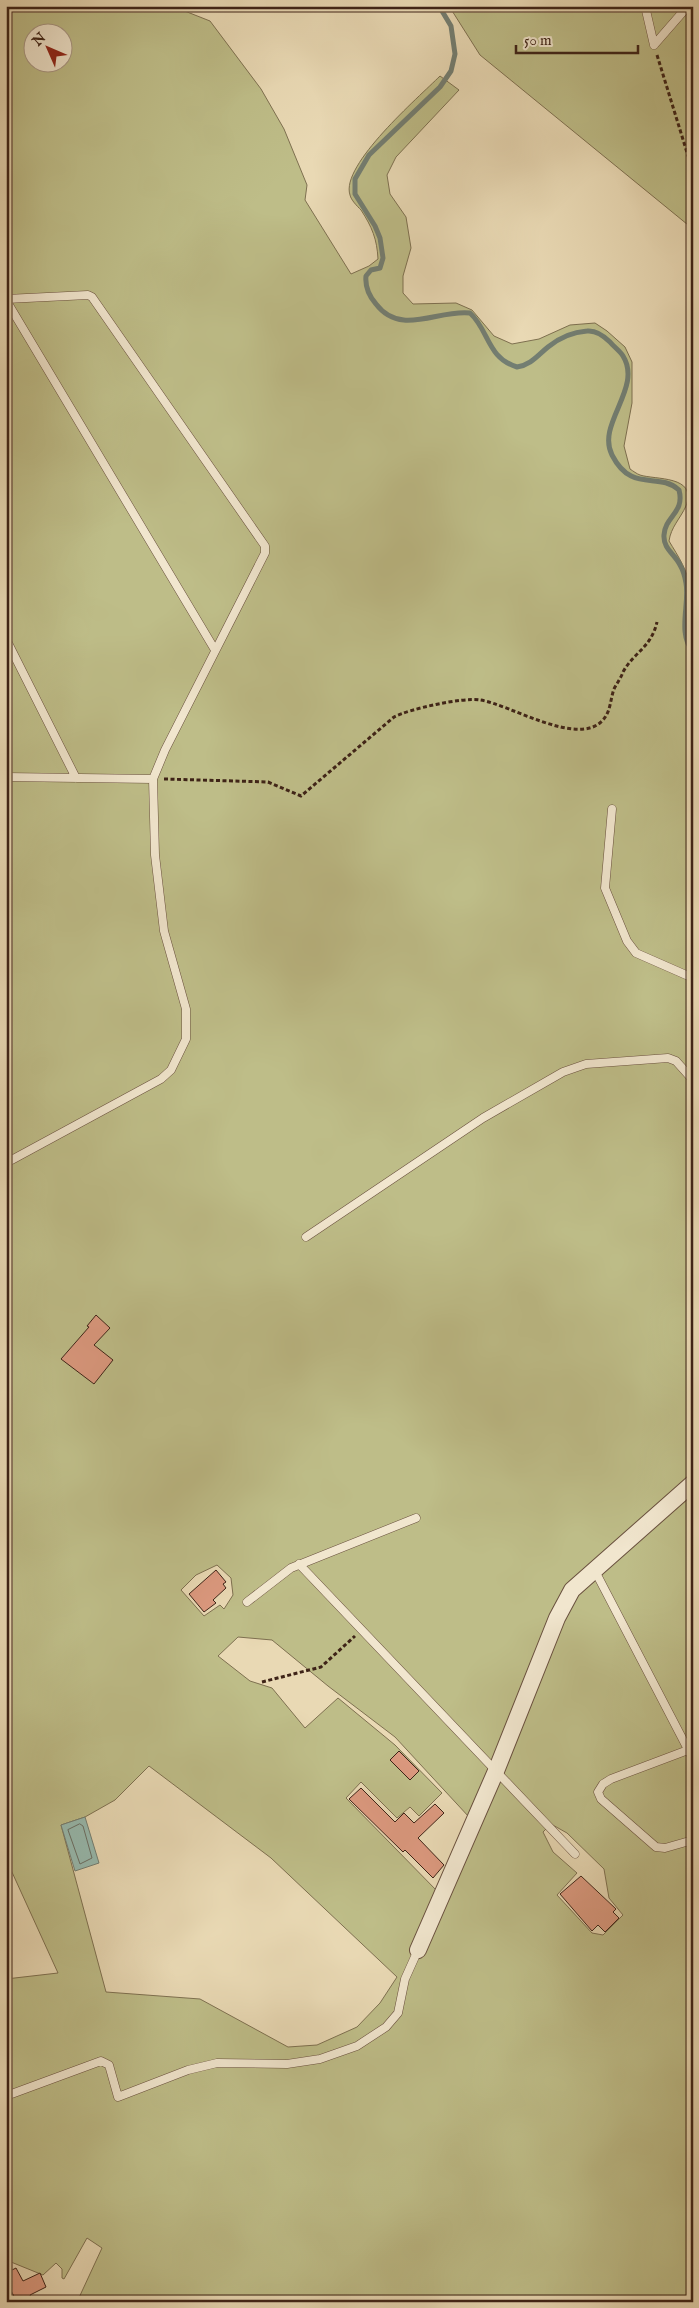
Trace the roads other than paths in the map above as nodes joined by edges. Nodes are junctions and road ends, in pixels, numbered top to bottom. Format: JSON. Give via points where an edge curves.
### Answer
{"nodes":[{"id":1,"x":645,"y":6,"type":"edge"},
{"id":2,"x":688,"y":6,"type":"edge"},
{"id":3,"x":6,"y":299,"type":"edge"},
{"id":4,"x":6,"y":639,"type":"edge"},
{"id":5,"x":215,"y":650,"type":"junction"},
{"id":6,"x":6,"y":777,"type":"edge"},
{"id":7,"x":76,"y":778,"type":"junction"},
{"id":8,"x":154,"y":779,"type":"junction"},
{"id":9,"x":612,"y":809,"type":"dead end"},
{"id":10,"x":693,"y":978,"type":"edge"},
{"id":11,"x":693,"y":1080,"type":"edge"},
{"id":12,"x":6,"y":1163,"type":"edge"},
{"id":13,"x":306,"y":1237,"type":"dead end"},
{"id":14,"x":693,"y":1483,"type":"edge"},
{"id":15,"x":416,"y":1518,"type":"dead end"},
{"id":16,"x":299,"y":1564,"type":"junction"},
{"id":17,"x":594,"y":1569,"type":"junction"},
{"id":18,"x":247,"y":1602,"type":"dead end"},
{"id":19,"x":688,"y":1750,"type":"junction"},
{"id":20,"x":693,"y":1759,"type":"edge"},
{"id":21,"x":496,"y":1771,"type":"junction"},
{"id":22,"x":693,"y":1840,"type":"edge"},
{"id":23,"x":575,"y":1854,"type":"dead end"},
{"id":24,"x":418,"y":1950,"type":"joint"},
{"id":25,"x":6,"y":2096,"type":"edge"}],
"edges":[{"from":1,"to":2,"type":"lane","via":[[654,45]]},
{"from":3,"to":5,"type":"lane"},
{"from":3,"to":5,"type":"lane","via":[[92,297],[265,546],[265,553]]},
{"from":4,"to":7,"type":"lane"},
{"from":5,"to":8,"type":"lane"},
{"from":6,"to":7,"type":"lane"},
{"from":7,"to":8,"type":"lane"},
{"from":8,"to":12,"type":"lane","via":[[155,855],[163,921],[186,1009],[186,1039],[171,1070],[162,1079]]},
{"from":9,"to":10,"type":"lane","via":[[605,888],[627,940],[636,953]]},
{"from":11,"to":13,"type":"lane","via":[[676,1061],[668,1058],[586,1064],[563,1072],[484,1118]]},
{"from":14,"to":17,"type":"street"},
{"from":15,"to":16,"type":"lane"},
{"from":16,"to":18,"type":"lane"},
{"from":16,"to":21,"type":"lane"},
{"from":17,"to":19,"type":"lane"},
{"from":17,"to":21,"type":"street","via":[[572,1590],[557,1618]]},
{"from":19,"to":20,"type":"lane"},
{"from":19,"to":22,"type":"lane","via":[[611,1779],[598,1792],[600,1799],[656,1848]]},
{"from":21,"to":23,"type":"lane"},
{"from":21,"to":24,"type":"street"},
{"from":24,"to":25,"type":"lane","via":[[405,1979],[398,2013],[386,2027],[356,2046],[320,2059],[287,2064],[217,2063],[188,2070],[118,2097],[109,2065],[101,2061]]}]}
